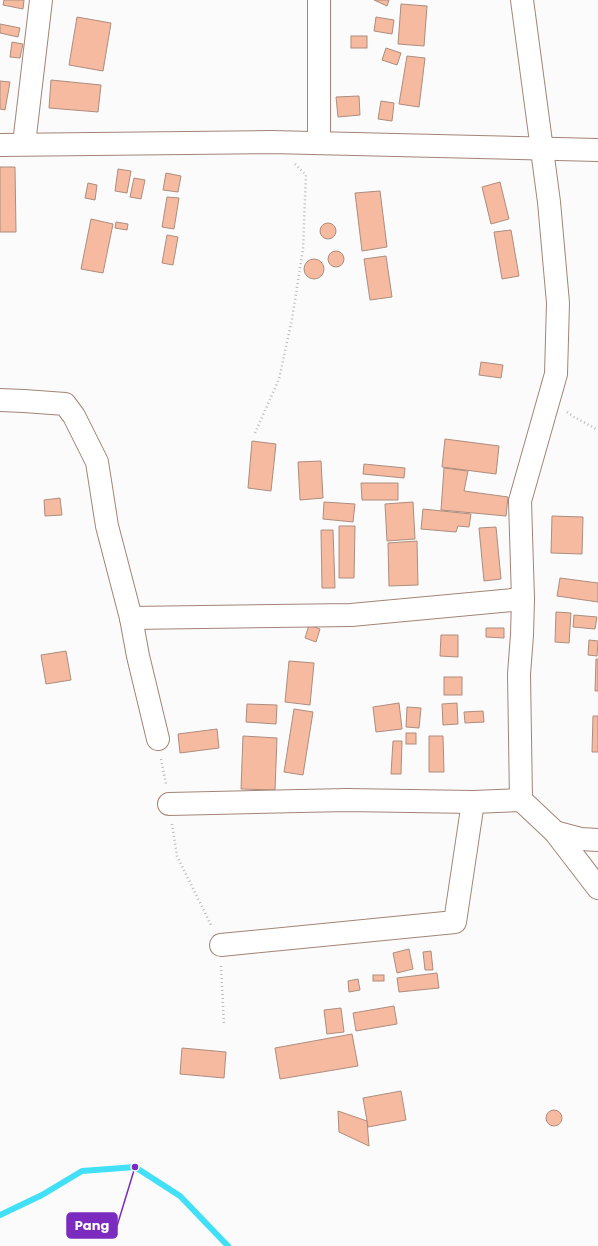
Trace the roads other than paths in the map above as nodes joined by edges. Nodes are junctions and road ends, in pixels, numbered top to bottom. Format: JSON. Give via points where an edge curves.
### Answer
{"nodes":[{"id":1,"x":41,"y":0,"type":"edge"},
{"id":2,"x":319,"y":0,"type":"edge"},
{"id":3,"x":522,"y":0,"type":"edge"},
{"id":4,"x":319,"y":143,"type":"junction"},
{"id":5,"x":0,"y":144,"type":"edge"},
{"id":6,"x":24,"y":144,"type":"junction"},
{"id":7,"x":542,"y":148,"type":"junction"},
{"id":8,"x":598,"y":150,"type":"edge"},
{"id":9,"x":0,"y":400,"type":"edge"},
{"id":10,"x":523,"y":599,"type":"junction"},
{"id":11,"x":131,"y":618,"type":"junction"},
{"id":12,"x":158,"y":739,"type":"road end"},
{"id":13,"x":521,"y":800,"type":"junction"},
{"id":14,"x":473,"y":802,"type":"junction"},
{"id":15,"x":169,"y":804,"type":"road end"},
{"id":16,"x":555,"y":832,"type":"junction"},
{"id":17,"x":598,"y":840,"type":"edge"},
{"id":18,"x":598,"y":888,"type":"edge"},
{"id":19,"x":221,"y":945,"type":"road end"}],
"edges":[{"from":1,"to":6,"type":"street"},
{"from":2,"to":4,"type":"street"},
{"from":3,"to":7,"type":"street"},
{"from":4,"to":6,"type":"street"},
{"from":4,"to":7,"type":"street"},
{"from":5,"to":6,"type":"street"},
{"from":7,"to":8,"type":"street"},
{"from":7,"to":10,"type":"street","via":[[558,303],[556,374],[520,501]]},
{"from":9,"to":11,"type":"street","via":[[65,404],[74,416],[97,462],[107,526]]},
{"from":10,"to":11,"type":"street","via":[[351,615]]},
{"from":10,"to":13,"type":"street","via":[[519,674]]},
{"from":11,"to":12,"type":"street"},
{"from":13,"to":14,"type":"street"},
{"from":13,"to":16,"type":"street"},
{"from":14,"to":15,"type":"street","via":[[347,800]]},
{"from":14,"to":19,"type":"street","via":[[455,922]]},
{"from":16,"to":17,"type":"street","via":[[581,840]]},
{"from":16,"to":18,"type":"street"}]}
